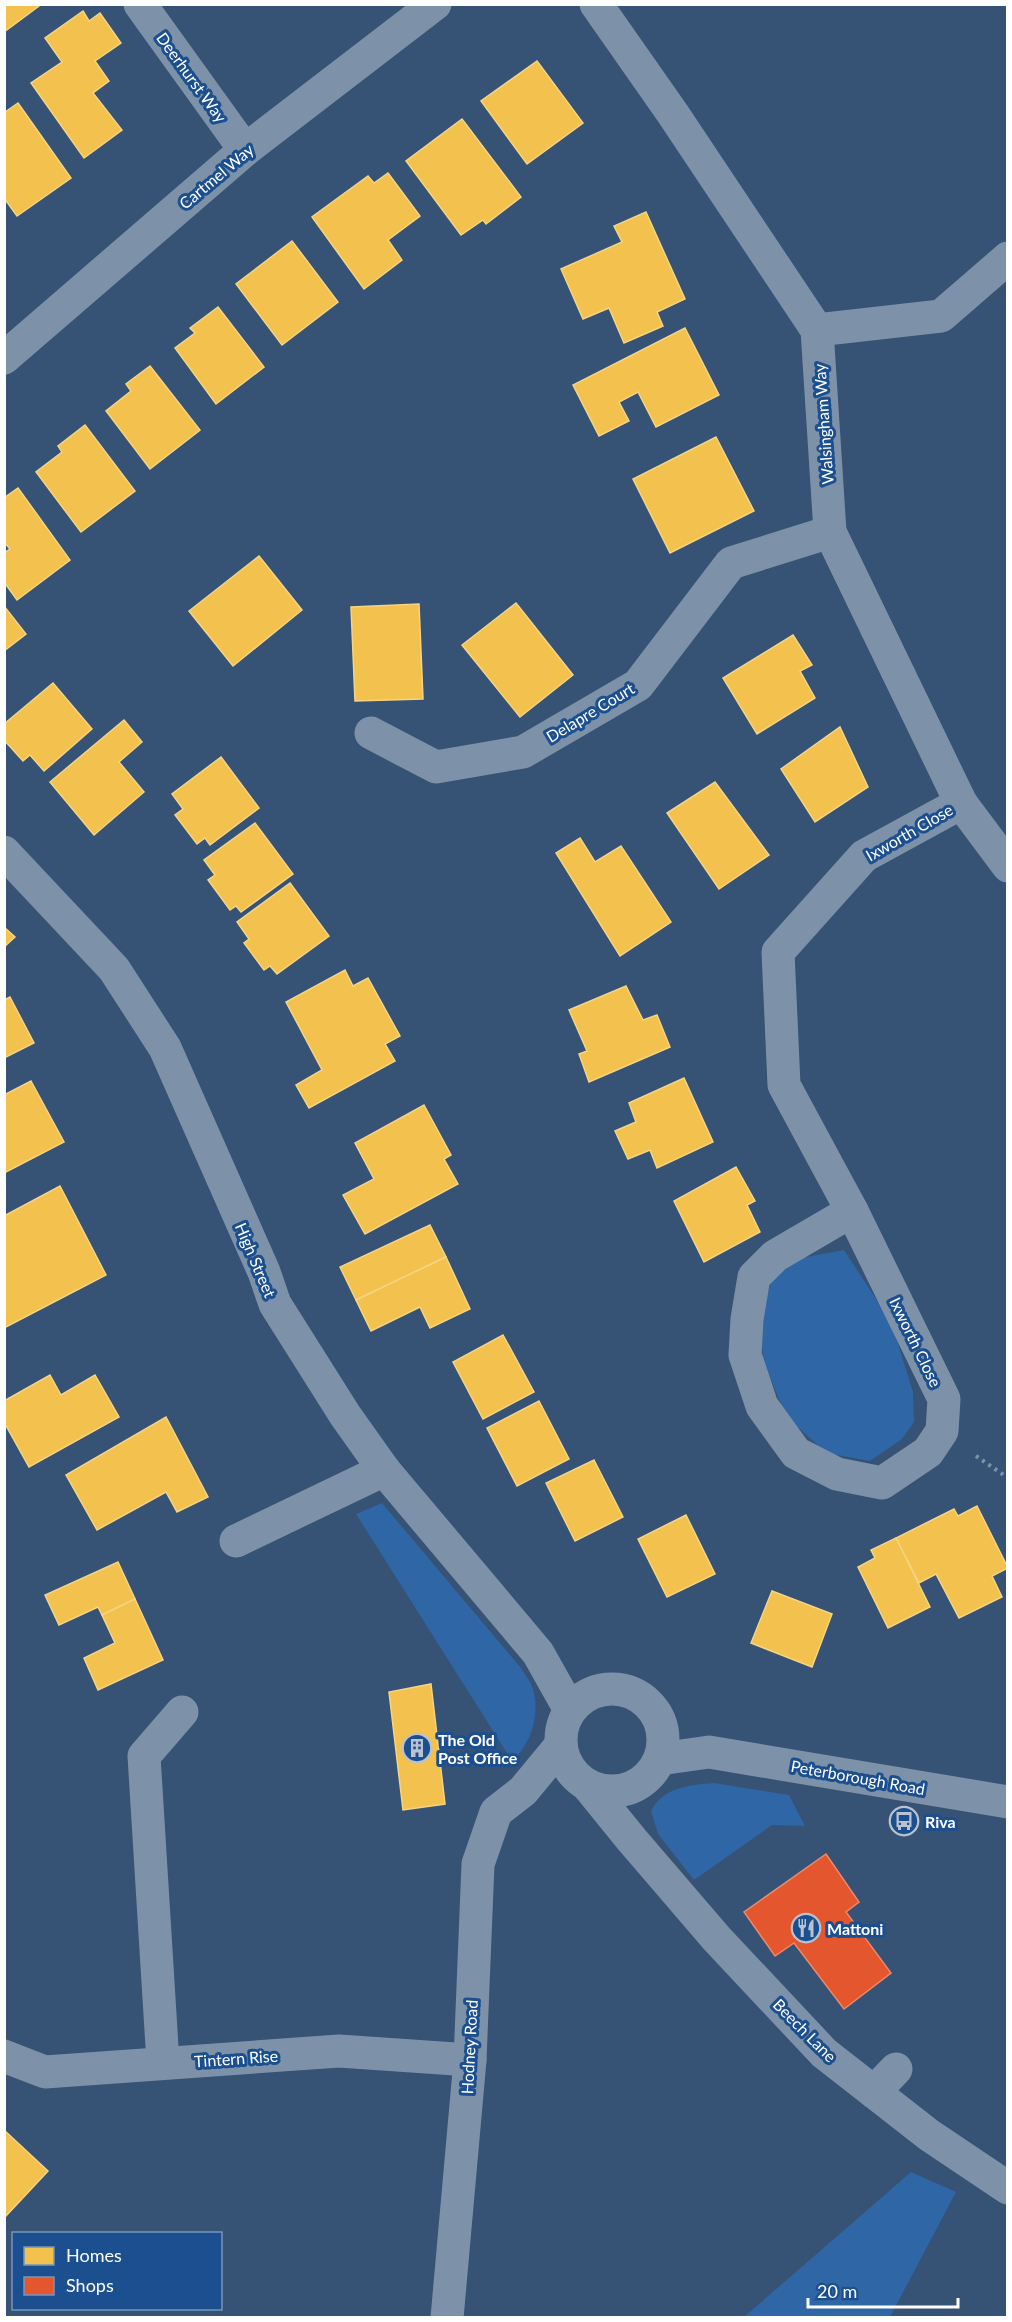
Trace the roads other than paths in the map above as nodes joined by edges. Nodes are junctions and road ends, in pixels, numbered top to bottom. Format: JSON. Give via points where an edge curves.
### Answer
{"nodes":[{"id":1,"x":140,"y":4,"type":"edge"},
{"id":2,"x":435,"y":4,"type":"edge"},
{"id":3,"x":596,"y":4,"type":"edge"},
{"id":4,"x":245,"y":150,"type":"junction"},
{"id":5,"x":1008,"y":258,"type":"edge"},
{"id":6,"x":817,"y":330,"type":"junction"},
{"id":7,"x":4,"y":358,"type":"edge"},
{"id":8,"x":830,"y":532,"type":"junction"},
{"id":9,"x":371,"y":733,"type":"dead end"},
{"id":10,"x":961,"y":802,"type":"junction"},
{"id":11,"x":4,"y":852,"type":"edge"},
{"id":12,"x":1004,"y":856,"type":"edge"},
{"id":13,"x":852,"y":1211,"type":"junction"},
{"id":14,"x":384,"y":1470,"type":"junction"},
{"id":15,"x":236,"y":1542,"type":"dead end"},
{"id":16,"x":580,"y":1702,"type":"junction"},
{"id":17,"x":182,"y":1712,"type":"dead end"},
{"id":18,"x":662,"y":1725,"type":"junction"},
{"id":19,"x":561,"y":1745,"type":"junction"},
{"id":20,"x":710,"y":1752,"type":"junction"},
{"id":21,"x":660,"y":1759,"type":"junction"},
{"id":22,"x":595,"y":1784,"type":"junction"},
{"id":23,"x":523,"y":1791,"type":"junction"},
{"id":24,"x":1008,"y":1802,"type":"edge"},
{"id":25,"x":4,"y":2056,"type":"edge"},
{"id":26,"x":470,"y":2060,"type":"junction"},
{"id":27,"x":163,"y":2064,"type":"junction"},
{"id":28,"x":896,"y":2069,"type":"dead end"},
{"id":29,"x":874,"y":2092,"type":"junction"},
{"id":30,"x":1008,"y":2188,"type":"edge"},
{"id":31,"x":447,"y":2318,"type":"edge"}],
"edges":[{"from":1,"to":4,"type":"street","name":"Deerhurst Way"},
{"from":2,"to":4,"type":"street","name":"Cartmel Way"},
{"from":3,"to":6,"type":"street"},
{"from":4,"to":7,"type":"street","name":"Cartmel Way"},
{"from":5,"to":6,"type":"street","via":[[940,316]]},
{"from":6,"to":8,"type":"street","name":"Walsingham Way"},
{"from":8,"to":9,"type":"street","name":"Delapre Court","via":[[731,563],[638,685],[523,752],[436,767]]},
{"from":8,"to":10,"type":"street","name":"Walsingham Way"},
{"from":10,"to":12,"type":"street","name":"Walsingham Way"},
{"from":10,"to":13,"type":"street","name":"Ixworth Close","via":[[864,856],[778,952],[784,1085]]},
{"from":11,"to":14,"type":"street","name":"High Street","via":[[114,969],[165,1048],[275,1304]]},
{"from":13,"to":13,"type":"street","name":"Ixworth Close","via":[[944,1399],[942,1431],[928,1452],[882,1483],[837,1474],[796,1453],[762,1406],[745,1355],[754,1277],[775,1256]]},
{"from":14,"to":15,"type":"street"},
{"from":14,"to":16,"type":"street","name":"High Street"},
{"from":16,"to":18,"type":"street","via":[[608,1689],[628,1691],[647,1702]]},
{"from":16,"to":19,"type":"street","via":[[562,1728]]},
{"from":17,"to":27,"type":"street","via":[[144,1756]]},
{"from":18,"to":20,"type":"street","name":"Peterborough Road"},
{"from":18,"to":21,"type":"street","via":[[664,1743]]},
{"from":19,"to":22,"type":"street","via":[[565,1761]]},
{"from":19,"to":23,"type":"street","name":"Hodney Road"},
{"from":20,"to":21,"type":"street","name":"Peterborough Road"},
{"from":20,"to":24,"type":"street","name":"Peterborough Road"},
{"from":21,"to":22,"type":"street","via":[[646,1779],[631,1788]]},
{"from":22,"to":23,"type":"street","name":"Hodney Road"},
{"from":22,"to":29,"type":"street","name":"Beech Lane","via":[[632,1840],[717,1939],[824,2053]]},
{"from":23,"to":26,"type":"street","name":"Hodney Road","via":[[496,1812],[478,1864]]},
{"from":25,"to":27,"type":"street","name":"Tintern Rise","via":[[45,2072]]},
{"from":26,"to":27,"type":"street","name":"Tintern Rise","via":[[339,2051]]},
{"from":26,"to":31,"type":"street","name":"Hodney Road"},
{"from":28,"to":29,"type":"street"},
{"from":29,"to":30,"type":"street","name":"Beech Lane"}]}
